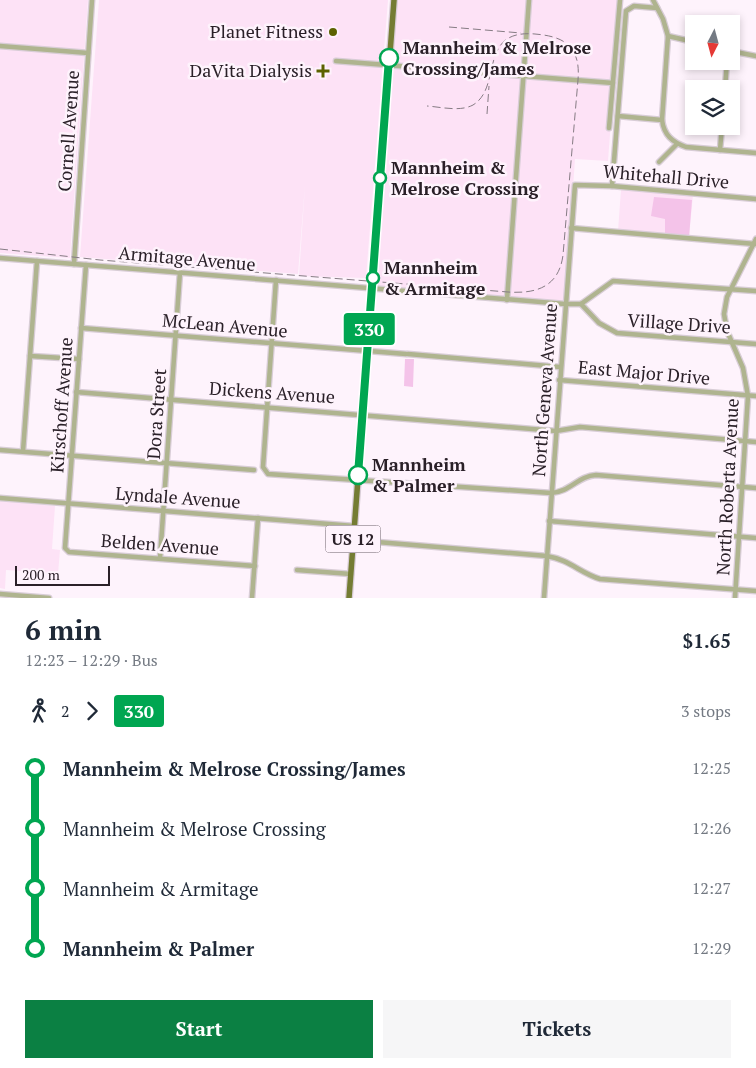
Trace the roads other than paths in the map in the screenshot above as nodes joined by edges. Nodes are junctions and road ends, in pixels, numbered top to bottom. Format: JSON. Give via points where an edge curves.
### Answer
{"nodes":[{"id":1,"x":92,"y":0,"type":"edge"},
{"id":2,"x":394,"y":0,"type":"edge"},
{"id":3,"x":530,"y":0,"type":"edge"},
{"id":4,"x":620,"y":0,"type":"edge"},
{"id":5,"x":653,"y":0,"type":"edge"},
{"id":6,"x":657,"y":8,"type":"junction"},
{"id":7,"x":668,"y":36,"type":"junction"},
{"id":8,"x":685,"y":40,"type":"edge"},
{"id":9,"x":0,"y":46,"type":"edge"},
{"id":10,"x":88,"y":53,"type":"junction"},
{"id":11,"x":740,"y":53,"type":"edge"},
{"id":12,"x":756,"y":56,"type":"edge"},
{"id":13,"x":336,"y":62,"type":"dead end"},
{"id":14,"x":388,"y":66,"type":"junction"},
{"id":15,"x":524,"y":76,"type":"junction"},
{"id":16,"x":613,"y":82,"type":"junction"},
{"id":17,"x":618,"y":116,"type":"junction"},
{"id":18,"x":662,"y":120,"type":"junction"},
{"id":19,"x":610,"y":128,"type":"dead end"},
{"id":20,"x":721,"y":135,"type":"edge"},
{"id":21,"x":678,"y":144,"type":"junction"},
{"id":22,"x":720,"y":150,"type":"junction"},
{"id":23,"x":756,"y":153,"type":"edge"},
{"id":24,"x":659,"y":162,"type":"dead end"},
{"id":25,"x":575,"y":185,"type":"joint"},
{"id":26,"x":612,"y":186,"type":"junction"},
{"id":27,"x":756,"y":198,"type":"edge"},
{"id":28,"x":570,"y":228,"type":"junction"},
{"id":29,"x":755,"y":243,"type":"edge"},
{"id":30,"x":0,"y":258,"type":"edge"},
{"id":31,"x":37,"y":261,"type":"junction"},
{"id":32,"x":74,"y":264,"type":"junction"},
{"id":33,"x":86,"y":265,"type":"junction"},
{"id":34,"x":180,"y":272,"type":"junction"},
{"id":35,"x":276,"y":280,"type":"junction"},
{"id":36,"x":372,"y":288,"type":"junction"},
{"id":37,"x":731,"y":289,"type":"junction"},
{"id":38,"x":756,"y":291,"type":"edge"},
{"id":39,"x":507,"y":300,"type":"junction"},
{"id":40,"x":565,"y":304,"type":"junction"},
{"id":41,"x":581,"y":304,"type":"junction"},
{"id":42,"x":81,"y":328,"type":"junction"},
{"id":43,"x":176,"y":336,"type":"junction"},
{"id":44,"x":732,"y":342,"type":"junction"},
{"id":45,"x":271,"y":343,"type":"junction"},
{"id":46,"x":756,"y":344,"type":"edge"},
{"id":47,"x":367,"y":351,"type":"junction"},
{"id":48,"x":30,"y":356,"type":"junction"},
{"id":49,"x":79,"y":359,"type":"junction"},
{"id":50,"x":560,"y":367,"type":"junction"},
{"id":51,"x":559,"y":380,"type":"junction"},
{"id":52,"x":76,"y":392,"type":"junction"},
{"id":53,"x":748,"y":396,"type":"junction"},
{"id":54,"x":756,"y":396,"type":"edge"},
{"id":55,"x":171,"y":399,"type":"junction"},
{"id":56,"x":266,"y":406,"type":"junction"},
{"id":57,"x":362,"y":414,"type":"junction"},
{"id":58,"x":556,"y":431,"type":"junction"},
{"id":59,"x":746,"y":441,"type":"junction"},
{"id":60,"x":756,"y":442,"type":"edge"},
{"id":61,"x":0,"y":450,"type":"edge"},
{"id":62,"x":23,"y":452,"type":"junction"},
{"id":63,"x":72,"y":455,"type":"junction"},
{"id":64,"x":167,"y":462,"type":"junction"},
{"id":65,"x":254,"y":470,"type":"dead end"},
{"id":66,"x":357,"y":480,"type":"junction"},
{"id":67,"x":742,"y":487,"type":"junction"},
{"id":68,"x":756,"y":488,"type":"edge"},
{"id":69,"x":551,"y":493,"type":"junction"},
{"id":70,"x":0,"y":498,"type":"edge"},
{"id":71,"x":68,"y":503,"type":"junction"},
{"id":72,"x":164,"y":510,"type":"junction"},
{"id":73,"x":258,"y":518,"type":"junction"},
{"id":74,"x":549,"y":521,"type":"junction"},
{"id":75,"x":354,"y":526,"type":"junction"},
{"id":76,"x":738,"y":537,"type":"junction"},
{"id":77,"x":756,"y":538,"type":"edge"},
{"id":78,"x":353,"y":540,"type":"junction"},
{"id":79,"x":65,"y":548,"type":"joint"},
{"id":80,"x":547,"y":556,"type":"junction"},
{"id":81,"x":160,"y":558,"type":"junction"},
{"id":82,"x":255,"y":566,"type":"junction"},
{"id":83,"x":296,"y":570,"type":"dead end"},
{"id":84,"x":351,"y":574,"type":"junction"},
{"id":85,"x":735,"y":589,"type":"junction"},
{"id":86,"x":756,"y":591,"type":"edge"},
{"id":87,"x":0,"y":594,"type":"edge"},
{"id":88,"x":49,"y":598,"type":"edge"},
{"id":89,"x":252,"y":598,"type":"edge"},
{"id":90,"x":349,"y":598,"type":"edge"},
{"id":91,"x":544,"y":598,"type":"edge"},
{"id":92,"x":735,"y":598,"type":"edge"}],
"edges":[{"from":1,"to":10,"type":"street","name":"Cornell Avenue"},
{"from":2,"to":14,"type":"main road","number":"US 12"},
{"from":3,"to":15,"type":"street"},
{"from":4,"to":16,"type":"street"},
{"from":5,"to":6,"type":"street"},
{"from":6,"to":7,"type":"street"},
{"from":6,"to":17,"type":"street","via":[[627,8]]},
{"from":7,"to":8,"type":"street"},
{"from":7,"to":18,"type":"street"},
{"from":9,"to":10,"type":"street"},
{"from":10,"to":32,"type":"street","name":"Cornell Avenue"},
{"from":11,"to":12,"type":"street"},
{"from":13,"to":14,"type":"street"},
{"from":14,"to":15,"type":"street"},
{"from":14,"to":36,"type":"main road","number":"US 12"},
{"from":15,"to":16,"type":"street"},
{"from":15,"to":39,"type":"street"},
{"from":16,"to":19,"type":"street"},
{"from":17,"to":18,"type":"street"},
{"from":17,"to":26,"type":"street"},
{"from":18,"to":21,"type":"street","via":[[666,135]]},
{"from":20,"to":22,"type":"street"},
{"from":21,"to":22,"type":"street"},
{"from":21,"to":24,"type":"street"},
{"from":22,"to":23,"type":"street"},
{"from":25,"to":26,"type":"street","name":"Whitehall Drive"},
{"from":25,"to":28,"type":"street","name":"North Geneva Avenue"},
{"from":26,"to":27,"type":"street","name":"Whitehall Drive"},
{"from":28,"to":29,"type":"street"},
{"from":28,"to":40,"type":"street","name":"North Geneva Avenue"},
{"from":29,"to":37,"type":"street","name":"North Roberta Avenue"},
{"from":30,"to":31,"type":"street","name":"Armitage Avenue"},
{"from":31,"to":32,"type":"street","name":"Armitage Avenue"},
{"from":31,"to":48,"type":"street"},
{"from":32,"to":33,"type":"street","name":"Armitage Avenue"},
{"from":33,"to":34,"type":"street","name":"Armitage Avenue"},
{"from":33,"to":42,"type":"street","name":"Kirschoff Avenue"},
{"from":34,"to":35,"type":"street","name":"Armitage Avenue"},
{"from":34,"to":43,"type":"street","name":"Dora Street"},
{"from":35,"to":36,"type":"street","name":"Armitage Avenue"},
{"from":35,"to":45,"type":"street"},
{"from":36,"to":39,"type":"street","name":"Armitage Avenue"},
{"from":36,"to":47,"type":"main road","number":"US 12"},
{"from":37,"to":38,"type":"street"},
{"from":37,"to":41,"type":"street","via":[[613,281]]},
{"from":37,"to":44,"type":"street","name":"North Roberta Avenue","via":[[724,314]]},
{"from":39,"to":40,"type":"street","name":"Armitage Avenue"},
{"from":40,"to":41,"type":"street","name":"Armitage Avenue"},
{"from":40,"to":50,"type":"street","name":"North Geneva Avenue"},
{"from":41,"to":44,"type":"street","name":"Village Drive","via":[[599,323],[617,333]]},
{"from":42,"to":43,"type":"street","name":"McLean Avenue"},
{"from":42,"to":49,"type":"street","name":"Kirschoff Avenue"},
{"from":43,"to":45,"type":"street","name":"McLean Avenue"},
{"from":43,"to":55,"type":"street","name":"Dora Street"},
{"from":44,"to":46,"type":"street","name":"Village Drive"},
{"from":44,"to":53,"type":"street","name":"North Roberta Avenue","via":[[743,368]]},
{"from":45,"to":47,"type":"street","name":"McLean Avenue"},
{"from":45,"to":56,"type":"street"},
{"from":47,"to":50,"type":"street","name":"East Major Drive"},
{"from":47,"to":57,"type":"main road","number":"US 12"},
{"from":48,"to":49,"type":"street"},
{"from":48,"to":62,"type":"street"},
{"from":49,"to":52,"type":"street","name":"Kirschoff Avenue"},
{"from":50,"to":51,"type":"street","name":"North Geneva Avenue"},
{"from":51,"to":53,"type":"street","name":"East Major Drive"},
{"from":51,"to":58,"type":"street","name":"North Geneva Avenue"},
{"from":52,"to":55,"type":"street","name":"Dickens Avenue"},
{"from":52,"to":63,"type":"street","name":"Kirschoff Avenue"},
{"from":53,"to":54,"type":"street","name":"East Major Drive"},
{"from":53,"to":59,"type":"street","name":"North Roberta Avenue"},
{"from":55,"to":56,"type":"street","name":"Dickens Avenue"},
{"from":55,"to":64,"type":"street","name":"Dora Street"},
{"from":56,"to":57,"type":"street","name":"Dickens Avenue"},
{"from":56,"to":66,"type":"street","via":[[264,471],[268,474]]},
{"from":57,"to":58,"type":"street","name":"Dickens Avenue"},
{"from":57,"to":66,"type":"main road","number":"US 12"},
{"from":58,"to":59,"type":"street","name":"Dickens Avenue","via":[[580,427]]},
{"from":58,"to":69,"type":"street","name":"North Geneva Avenue"},
{"from":59,"to":60,"type":"street","name":"Dickens Avenue"},
{"from":59,"to":67,"type":"street","name":"North Roberta Avenue"},
{"from":61,"to":62,"type":"street"},
{"from":62,"to":63,"type":"street"},
{"from":63,"to":64,"type":"street"},
{"from":63,"to":71,"type":"street","name":"Kirschoff Avenue"},
{"from":64,"to":65,"type":"street"},
{"from":64,"to":72,"type":"street","name":"Dora Street"},
{"from":66,"to":69,"type":"street"},
{"from":66,"to":75,"type":"main road","number":"US 12"},
{"from":67,"to":68,"type":"street"},
{"from":67,"to":69,"type":"street","via":[[596,475],[582,478],[561,493]]},
{"from":67,"to":76,"type":"street","name":"North Roberta Avenue"},
{"from":69,"to":74,"type":"street","name":"North Geneva Avenue"},
{"from":70,"to":71,"type":"street","name":"Lyndale Avenue"},
{"from":71,"to":72,"type":"street","name":"Lyndale Avenue"},
{"from":71,"to":79,"type":"street","name":"Kirschoff Avenue"},
{"from":72,"to":73,"type":"street","name":"Lyndale Avenue"},
{"from":72,"to":81,"type":"street","name":"Dora Street"},
{"from":73,"to":75,"type":"street","name":"Lyndale Avenue"},
{"from":73,"to":82,"type":"street"},
{"from":74,"to":76,"type":"street"},
{"from":74,"to":80,"type":"street","name":"North Geneva Avenue"},
{"from":75,"to":78,"type":"main road","number":"US 12"},
{"from":76,"to":77,"type":"street"},
{"from":76,"to":85,"type":"street","name":"North Roberta Avenue"},
{"from":78,"to":80,"type":"street"},
{"from":78,"to":84,"type":"main road","number":"US 12"},
{"from":79,"to":81,"type":"street","name":"Belden Avenue","via":[[68,552]]},
{"from":80,"to":85,"type":"street","via":[[566,560],[600,579]]},
{"from":80,"to":91,"type":"street","name":"North Geneva Avenue"},
{"from":81,"to":82,"type":"street","name":"Belden Avenue"},
{"from":82,"to":89,"type":"street"},
{"from":83,"to":84,"type":"street"},
{"from":84,"to":90,"type":"main road","number":"US 12"},
{"from":85,"to":86,"type":"street"},
{"from":85,"to":92,"type":"street","name":"North Roberta Avenue"},
{"from":87,"to":88,"type":"street"}]}
